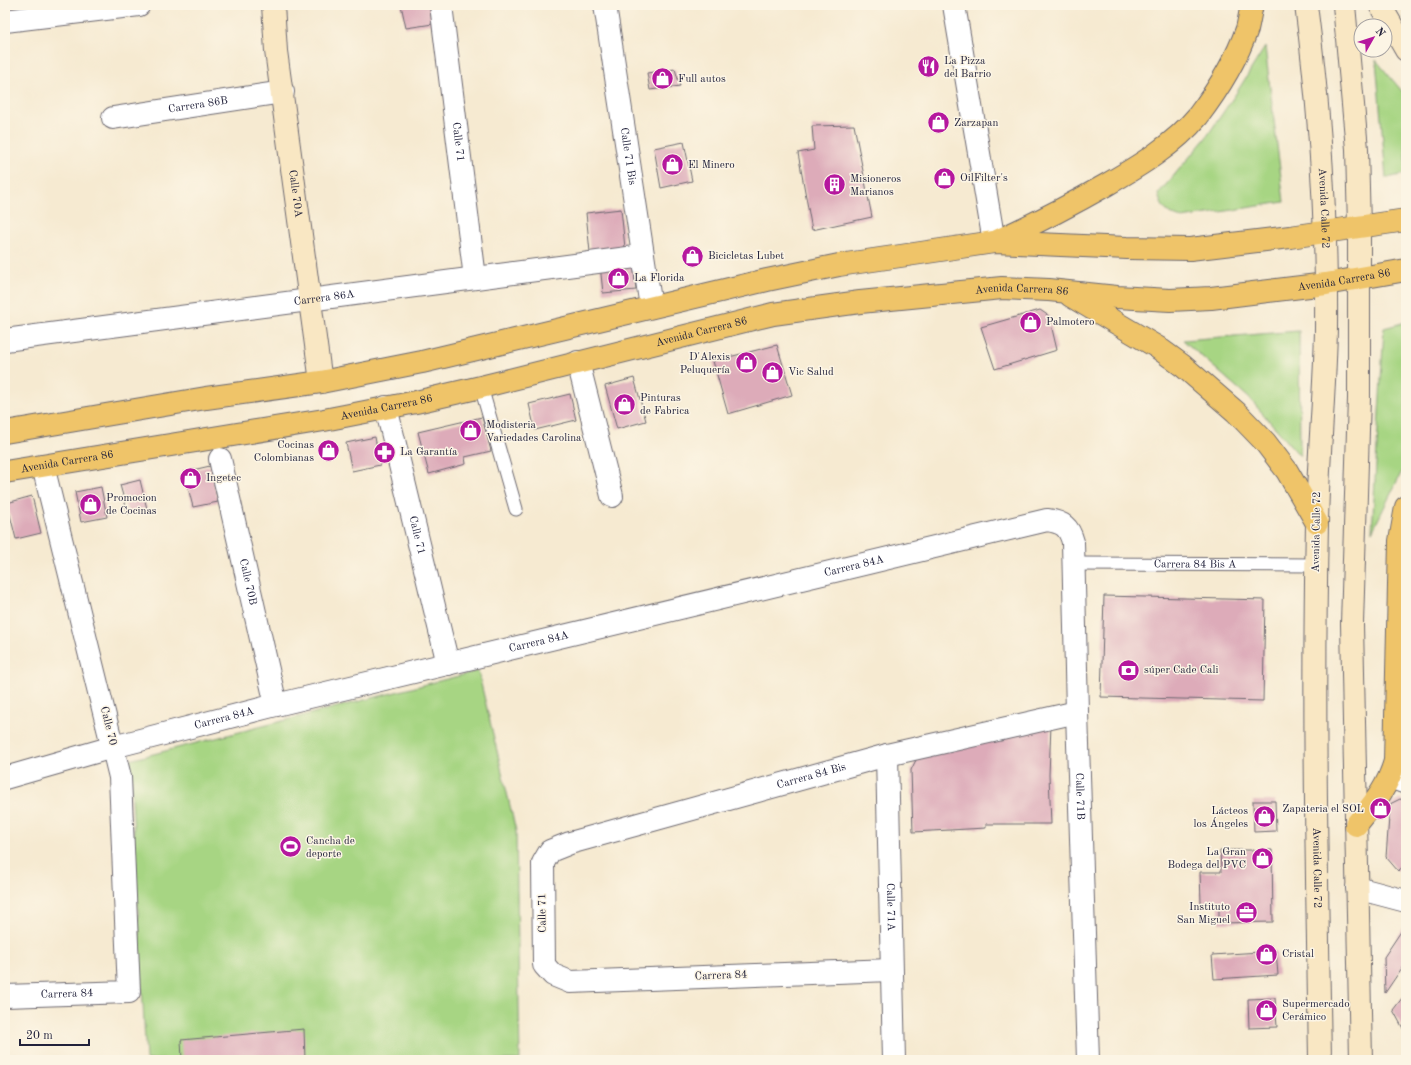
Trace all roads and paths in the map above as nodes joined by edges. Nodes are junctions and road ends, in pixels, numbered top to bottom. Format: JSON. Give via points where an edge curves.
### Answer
{"nodes":[{"id":1,"x":139,"y":5,"type":"edge"},
{"id":2,"x":273,"y":5,"type":"edge"},
{"id":3,"x":441,"y":5,"type":"edge"},
{"id":4,"x":605,"y":5,"type":"edge"},
{"id":5,"x":954,"y":5,"type":"edge"},
{"id":6,"x":1252,"y":5,"type":"edge"},
{"id":7,"x":1306,"y":5,"type":"edge"},
{"id":8,"x":1344,"y":5,"type":"edge"},
{"id":9,"x":1380,"y":5,"type":"edge"},
{"id":10,"x":5,"y":21,"type":"edge"},
{"id":11,"x":1406,"y":50,"type":"edge"},
{"id":12,"x":283,"y":92,"type":"junction"},
{"id":13,"x":113,"y":118,"type":"dead end"},
{"id":14,"x":1406,"y":220,"type":"edge"},
{"id":15,"x":1359,"y":227,"type":"junction"},
{"id":16,"x":1324,"y":232,"type":"junction"},
{"id":17,"x":994,"y":242,"type":"junction"},
{"id":18,"x":643,"y":256,"type":"junction"},
{"id":19,"x":1406,"y":270,"type":"edge"},
{"id":20,"x":475,"y":278,"type":"junction"},
{"id":21,"x":1360,"y":279,"type":"junction"},
{"id":22,"x":1326,"y":284,"type":"junction"},
{"id":23,"x":1063,"y":291,"type":"junction"},
{"id":24,"x":310,"y":300,"type":"junction"},
{"id":25,"x":651,"y":307,"type":"junction"},
{"id":26,"x":5,"y":340,"type":"edge"},
{"id":27,"x":578,"y":362,"type":"junction"},
{"id":28,"x":321,"y":382,"type":"junction"},
{"id":29,"x":481,"y":387,"type":"junction"},
{"id":30,"x":386,"y":407,"type":"junction"},
{"id":31,"x":5,"y":432,"type":"edge"},
{"id":32,"x":220,"y":459,"type":"dead end"},
{"id":33,"x":43,"y":466,"type":"junction"},
{"id":34,"x":5,"y":472,"type":"edge"},
{"id":35,"x":612,"y":496,"type":"dead end"},
{"id":36,"x":1406,"y":507,"type":"edge"},
{"id":37,"x":516,"y":510,"type":"dead end"},
{"id":38,"x":1317,"y":523,"type":"junction"},
{"id":39,"x":1070,"y":532,"type":"joint"},
{"id":40,"x":1074,"y":564,"type":"junction"},
{"id":41,"x":1403,"y":564,"type":"edge"},
{"id":42,"x":1316,"y":565,"type":"junction"},
{"id":43,"x":448,"y":664,"type":"junction"},
{"id":44,"x":276,"y":705,"type":"junction"},
{"id":45,"x":1076,"y":712,"type":"junction"},
{"id":46,"x":113,"y":747,"type":"junction"},
{"id":47,"x":887,"y":755,"type":"junction"},
{"id":48,"x":5,"y":778,"type":"edge"},
{"id":49,"x":1398,"y":780,"type":"edge"},
{"id":50,"x":1356,"y":825,"type":"junction"},
{"id":51,"x":550,"y":851,"type":"joint"},
{"id":52,"x":1357,"y":888,"type":"junction"},
{"id":53,"x":1406,"y":901,"type":"edge"},
{"id":54,"x":891,"y":970,"type":"junction"},
{"id":55,"x":552,"y":975,"type":"joint"},
{"id":56,"x":129,"y":992,"type":"joint"},
{"id":57,"x":5,"y":996,"type":"edge"},
{"id":58,"x":894,"y":1060,"type":"edge"},
{"id":59,"x":1088,"y":1060,"type":"edge"},
{"id":60,"x":1320,"y":1060,"type":"edge"},
{"id":61,"x":1361,"y":1060,"type":"edge"}],
"edges":[{"from":1,"to":10,"type":"street"},
{"from":2,"to":12,"type":"main road","name":"Calle 70A","via":[[276,51]]},
{"from":3,"to":20,"type":"street","name":"Calle 71"},
{"from":4,"to":18,"type":"street","name":"Calle 71 Bis"},
{"from":5,"to":17,"type":"street"},
{"from":6,"to":17,"type":"main road","via":[[1247,28],[1232,63],[1197,116],[1180,134],[1129,172],[1034,224]]},
{"from":7,"to":16,"type":"main road","name":"Avenida Calle 72","via":[[1320,142]]},
{"from":8,"to":15,"type":"main road","via":[[1357,149]]},
{"from":9,"to":11,"type":"main road"},
{"from":12,"to":13,"type":"street","name":"Carrera 86B"},
{"from":12,"to":24,"type":"main road","name":"Calle 70A"},
{"from":14,"to":15,"type":"main road"},
{"from":15,"to":16,"type":"main road"},
{"from":15,"to":21,"type":"main road"},
{"from":16,"to":17,"type":"main road","via":[[1214,247],[1164,250]]},
{"from":16,"to":22,"type":"main road","name":"Avenida Calle 72"},
{"from":17,"to":25,"type":"main road","via":[[839,265]]},
{"from":18,"to":20,"type":"street","name":"Carrera 86A"},
{"from":18,"to":25,"type":"street","name":"Calle 71 Bis"},
{"from":19,"to":21,"type":"main road","name":"Avenida Carrera 86"},
{"from":20,"to":24,"type":"street","name":"Carrera 86A"},
{"from":21,"to":22,"type":"main road","name":"Avenida Carrera 86"},
{"from":21,"to":50,"type":"main road","via":[[1352,624]]},
{"from":22,"to":23,"type":"main road","name":"Avenida Carrera 86","via":[[1211,298],[1170,300]]},
{"from":22,"to":38,"type":"main road","name":"Avenida Calle 72"},
{"from":23,"to":27,"type":"main road","name":"Avenida Carrera 86","via":[[1030,288],[975,290],[773,314]]},
{"from":23,"to":38,"type":"main road","via":[[1152,344],[1183,366],[1236,412],[1265,442],[1287,471]]},
{"from":24,"to":26,"type":"street","name":"Carrera 86A"},
{"from":24,"to":28,"type":"main road","name":"Calle 70A"},
{"from":25,"to":28,"type":"main road","via":[[422,362]]},
{"from":27,"to":29,"type":"main road","name":"Avenida Carrera 86"},
{"from":27,"to":35,"type":"street"},
{"from":28,"to":31,"type":"main road","via":[[206,398]]},
{"from":29,"to":30,"type":"main road","name":"Avenida Carrera 86"},
{"from":29,"to":37,"type":"lane"},
{"from":30,"to":33,"type":"main road","name":"Avenida Carrera 86","via":[[324,420]]},
{"from":30,"to":43,"type":"street","name":"Calle 71"},
{"from":32,"to":44,"type":"street","name":"Calle 70B"},
{"from":33,"to":34,"type":"main road","name":"Avenida Carrera 86"},
{"from":33,"to":46,"type":"street","name":"Calle 70"},
{"from":36,"to":41,"type":"main road","via":[[1400,541]]},
{"from":38,"to":42,"type":"main road","name":"Avenida Calle 72"},
{"from":39,"to":40,"type":"street","name":"Calle 71B"},
{"from":39,"to":43,"type":"street","name":"Carrera 84A","via":[[1060,522],[1048,520]]},
{"from":40,"to":42,"type":"lane","name":"Carrera 84 Bis A"},
{"from":40,"to":45,"type":"street","name":"Calle 71B"},
{"from":41,"to":49,"type":"main road","via":[[1395,761]]},
{"from":42,"to":60,"type":"main road","name":"Avenida Calle 72","via":[[1314,716]]},
{"from":43,"to":44,"type":"street","name":"Carrera 84A"},
{"from":44,"to":46,"type":"street","name":"Carrera 84A"},
{"from":45,"to":47,"type":"street","name":"Carrera 84 Bis"},
{"from":45,"to":59,"type":"street","name":"Calle 71B"},
{"from":46,"to":48,"type":"street","name":"Carrera 84A"},
{"from":46,"to":56,"type":"street","name":"Calle 70","via":[[120,777]]},
{"from":47,"to":51,"type":"street","name":"Carrera 84 Bis","via":[[570,843]]},
{"from":47,"to":54,"type":"street","name":"Calle 71A"},
{"from":49,"to":50,"type":"main road","via":[[1379,797]]},
{"from":50,"to":52,"type":"main road"},
{"from":51,"to":55,"type":"street","name":"Calle 71","via":[[543,863],[544,965]]},
{"from":52,"to":53,"type":"street"},
{"from":52,"to":61,"type":"main road"},
{"from":54,"to":55,"type":"street","name":"Carrera 84","via":[[570,982]]},
{"from":54,"to":58,"type":"street","name":"Calle 71A"},
{"from":56,"to":57,"type":"street","name":"Carrera 84"}]}
